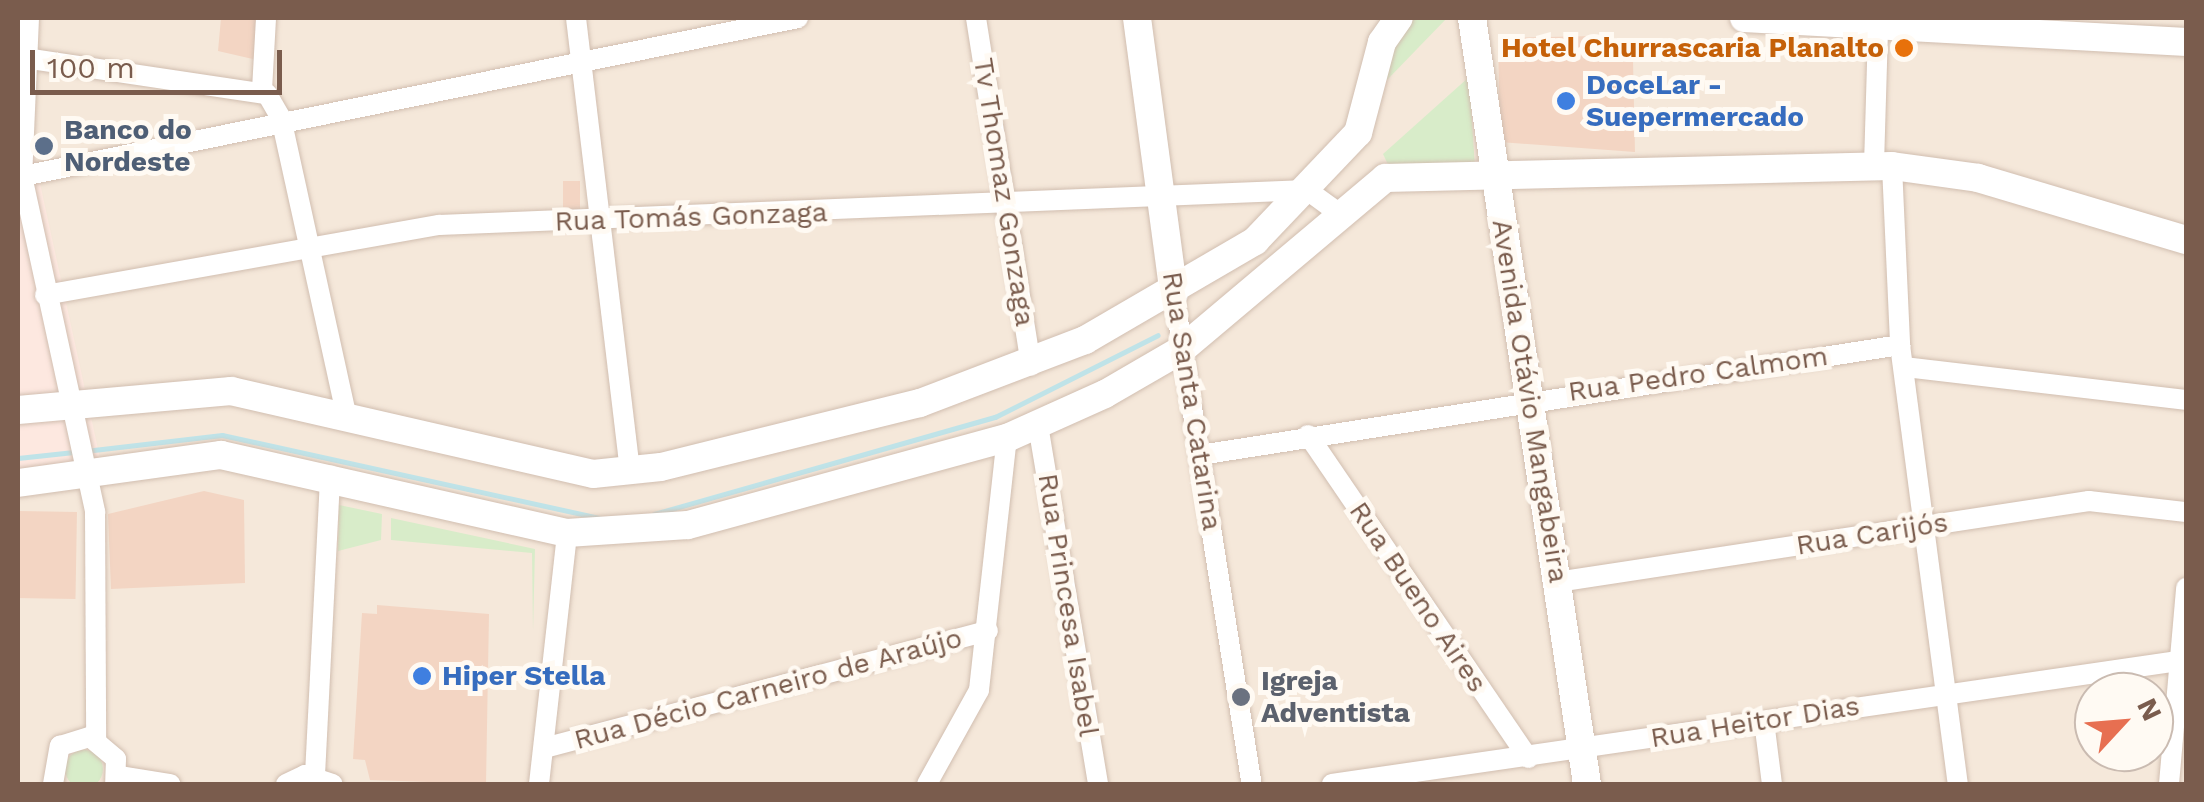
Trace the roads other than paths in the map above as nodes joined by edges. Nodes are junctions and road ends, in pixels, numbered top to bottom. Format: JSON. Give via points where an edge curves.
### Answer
{"nodes":[{"id":1,"x":29,"y":18,"type":"edge"},
{"id":2,"x":266,"y":18,"type":"edge"},
{"id":3,"x":576,"y":18,"type":"edge"},
{"id":4,"x":798,"y":18,"type":"edge"},
{"id":5,"x":976,"y":18,"type":"edge"},
{"id":6,"x":1137,"y":18,"type":"edge"},
{"id":7,"x":1400,"y":18,"type":"edge"},
{"id":8,"x":1472,"y":18,"type":"edge"},
{"id":9,"x":1744,"y":18,"type":"edge"},
{"id":10,"x":1814,"y":20,"type":"edge"},
{"id":11,"x":2032,"y":25,"type":"edge"},
{"id":12,"x":1878,"y":28,"type":"junction"},
{"id":13,"x":1376,"y":30,"type":"edge"},
{"id":14,"x":2186,"y":42,"type":"edge"},
{"id":15,"x":582,"y":56,"type":"junction"},
{"id":16,"x":20,"y":57,"type":"edge"},
{"id":17,"x":262,"y":90,"type":"junction"},
{"id":18,"x":281,"y":118,"type":"junction"},
{"id":19,"x":1358,"y":133,"type":"junction"},
{"id":20,"x":1883,"y":166,"type":"junction"},
{"id":21,"x":1495,"y":176,"type":"junction"},
{"id":22,"x":20,"y":177,"type":"edge"},
{"id":23,"x":1386,"y":178,"type":"junction"},
{"id":24,"x":1307,"y":190,"type":"junction"},
{"id":25,"x":1161,"y":194,"type":"junction"},
{"id":26,"x":1008,"y":202,"type":"junction"},
{"id":27,"x":1336,"y":211,"type":"junction"},
{"id":28,"x":600,"y":222,"type":"junction"},
{"id":29,"x":2186,"y":240,"type":"edge"},
{"id":30,"x":312,"y":241,"type":"junction"},
{"id":31,"x":1174,"y":294,"type":"junction"},
{"id":32,"x":46,"y":295,"type":"junction"},
{"id":33,"x":1900,"y":344,"type":"junction"},
{"id":34,"x":1181,"y":350,"type":"junction"},
{"id":35,"x":1031,"y":366,"type":"junction"},
{"id":36,"x":1904,"y":366,"type":"junction"},
{"id":37,"x":1534,"y":398,"type":"junction"},
{"id":38,"x":2186,"y":400,"type":"edge"},
{"id":39,"x":18,"y":410,"type":"edge"},
{"id":40,"x":69,"y":413,"type":"junction"},
{"id":41,"x":347,"y":417,"type":"junction"},
{"id":42,"x":1038,"y":426,"type":"junction"},
{"id":43,"x":1308,"y":436,"type":"junction"},
{"id":44,"x":1006,"y":438,"type":"junction"},
{"id":45,"x":1200,"y":456,"type":"junction"},
{"id":46,"x":83,"y":468,"type":"junction"},
{"id":47,"x":630,"y":472,"type":"junction"},
{"id":48,"x":330,"y":475,"type":"junction"},
{"id":49,"x":18,"y":483,"type":"edge"},
{"id":50,"x":2186,"y":512,"type":"edge"},
{"id":51,"x":1928,"y":525,"type":"junction"},
{"id":52,"x":567,"y":534,"type":"junction"},
{"id":53,"x":1557,"y":582,"type":"junction"},
{"id":54,"x":2186,"y":588,"type":"edge"},
{"id":55,"x":988,"y":631,"type":"junction"},
{"id":56,"x":2183,"y":638,"type":"edge"},
{"id":57,"x":2178,"y":661,"type":"junction"},
{"id":58,"x":1946,"y":691,"type":"junction"},
{"id":59,"x":1764,"y":720,"type":"junction"},
{"id":60,"x":96,"y":739,"type":"junction"},
{"id":61,"x":548,"y":747,"type":"junction"},
{"id":62,"x":1582,"y":749,"type":"junction"},
{"id":63,"x":1528,"y":758,"type":"junction"},
{"id":64,"x":1408,"y":779,"type":"edge"},
{"id":65,"x":117,"y":780,"type":"edge"},
{"id":66,"x":324,"y":780,"type":"edge"},
{"id":67,"x":54,"y":784,"type":"edge"},
{"id":68,"x":170,"y":784,"type":"edge"},
{"id":69,"x":286,"y":784,"type":"edge"},
{"id":70,"x":540,"y":784,"type":"edge"},
{"id":71,"x":926,"y":784,"type":"edge"},
{"id":72,"x":1098,"y":784,"type":"edge"},
{"id":73,"x":1252,"y":784,"type":"edge"},
{"id":74,"x":1332,"y":784,"type":"edge"},
{"id":75,"x":1587,"y":784,"type":"edge"},
{"id":76,"x":1772,"y":784,"type":"edge"},
{"id":77,"x":1958,"y":784,"type":"edge"},
{"id":78,"x":2169,"y":784,"type":"edge"}],
"edges":[{"from":1,"to":16,"type":"street"},
{"from":2,"to":17,"type":"street"},
{"from":3,"to":15,"type":"street"},
{"from":4,"to":15,"type":"street"},
{"from":5,"to":26,"type":"street","name":"Tv Thomaz Gonzaga"},
{"from":6,"to":25,"type":"main road","name":"Rua Santa Catarina"},
{"from":7,"to":13,"type":"main road"},
{"from":8,"to":21,"type":"main road","name":"Avenida Otávio Mangabeira"},
{"from":9,"to":10,"type":"main road"},
{"from":10,"to":12,"type":"main road"},
{"from":11,"to":12,"type":"main road"},
{"from":11,"to":14,"type":"main road"},
{"from":12,"to":20,"type":"street"},
{"from":13,"to":19,"type":"main road"},
{"from":15,"to":18,"type":"street"},
{"from":15,"to":28,"type":"street"},
{"from":16,"to":17,"type":"street"},
{"from":16,"to":22,"type":"street"},
{"from":17,"to":18,"type":"street"},
{"from":18,"to":22,"type":"street"},
{"from":18,"to":30,"type":"street"},
{"from":19,"to":23,"type":"main road"},
{"from":19,"to":24,"type":"main road"},
{"from":20,"to":21,"type":"main road"},
{"from":20,"to":29,"type":"main road","via":[[1978,178]]},
{"from":20,"to":33,"type":"street"},
{"from":21,"to":23,"type":"main road"},
{"from":21,"to":37,"type":"main road","name":"Avenida Otávio Mangabeira"},
{"from":22,"to":32,"type":"street"},
{"from":23,"to":27,"type":"main road"},
{"from":24,"to":25,"type":"street","name":"Rua Tomás Gonzaga"},
{"from":24,"to":27,"type":"street"},
{"from":24,"to":31,"type":"main road","via":[[1239,253]]},
{"from":25,"to":26,"type":"street","name":"Rua Tomás Gonzaga"},
{"from":25,"to":31,"type":"main road","name":"Rua Santa Catarina"},
{"from":26,"to":28,"type":"street","name":"Rua Tomás Gonzaga"},
{"from":26,"to":35,"type":"street","name":"Tv Thomaz Gonzaga"},
{"from":27,"to":34,"type":"main road","via":[[1299,254]]},
{"from":28,"to":30,"type":"street","name":"Rua Tomás Gonzaga","via":[[439,225]]},
{"from":28,"to":47,"type":"street"},
{"from":30,"to":32,"type":"street","name":"Rua Tomás Gonzaga"},
{"from":30,"to":41,"type":"street"},
{"from":31,"to":34,"type":"street","name":"Rua Santa Catarina"},
{"from":31,"to":35,"type":"main road"},
{"from":32,"to":40,"type":"street"},
{"from":33,"to":36,"type":"street"},
{"from":33,"to":37,"type":"street","name":"Rua Pedro Calmom"},
{"from":34,"to":42,"type":"main road"},
{"from":34,"to":45,"type":"street","name":"Rua Santa Catarina"},
{"from":35,"to":47,"type":"main road","via":[[843,424]]},
{"from":36,"to":38,"type":"street"},
{"from":36,"to":51,"type":"street"},
{"from":37,"to":43,"type":"street","name":"Rua Pedro Calmom"},
{"from":37,"to":53,"type":"main road","name":"Avenida Otávio Mangabeira"},
{"from":39,"to":40,"type":"main road"},
{"from":40,"to":41,"type":"main road","via":[[232,391]]},
{"from":40,"to":46,"type":"street"},
{"from":41,"to":47,"type":"main road","via":[[572,471]]},
{"from":42,"to":44,"type":"main road"},
{"from":42,"to":72,"type":"street","name":"Rua Princesa Isabel"},
{"from":43,"to":45,"type":"street","name":"Rua Pedro Calmom"},
{"from":43,"to":63,"type":"street","name":"Rua Bueno Aires"},
{"from":44,"to":52,"type":"main road","via":[[688,525]]},
{"from":44,"to":55,"type":"street"},
{"from":45,"to":73,"type":"street","name":"Rua Santa Catarina"},
{"from":46,"to":48,"type":"main road","via":[[222,456]]},
{"from":46,"to":49,"type":"main road"},
{"from":46,"to":60,"type":"street","via":[[100,576]]},
{"from":48,"to":52,"type":"main road"},
{"from":48,"to":66,"type":"street"},
{"from":50,"to":51,"type":"street","name":"Rua Carijós","via":[[2090,502]]},
{"from":51,"to":53,"type":"street","name":"Rua Carijós"},
{"from":51,"to":58,"type":"street"},
{"from":52,"to":61,"type":"street"},
{"from":53,"to":62,"type":"main road","name":"Avenida Otávio Mangabeira"},
{"from":54,"to":56,"type":"street"},
{"from":55,"to":61,"type":"street","name":"Rua Décio Carneiro de Araújo"},
{"from":55,"to":71,"type":"street","via":[[979,690]]},
{"from":56,"to":57,"type":"street"},
{"from":57,"to":58,"type":"street","name":"Rua Heitor Dias"},
{"from":57,"to":78,"type":"street"},
{"from":58,"to":59,"type":"street","name":"Rua Heitor Dias"},
{"from":58,"to":77,"type":"street"},
{"from":59,"to":62,"type":"street","name":"Rua Heitor Dias"},
{"from":59,"to":76,"type":"street"},
{"from":60,"to":65,"type":"street","via":[[110,749]]},
{"from":60,"to":67,"type":"street","via":[[60,746]]},
{"from":61,"to":70,"type":"street"},
{"from":62,"to":63,"type":"street","name":"Rua Heitor Dias"},
{"from":62,"to":75,"type":"main road","name":"Avenida Otávio Mangabeira"},
{"from":63,"to":64,"type":"street","name":"Rua Heitor Dias"},
{"from":64,"to":74,"type":"street","name":"Rua Heitor Dias"},
{"from":65,"to":68,"type":"street"},
{"from":66,"to":69,"type":"street"}]}
